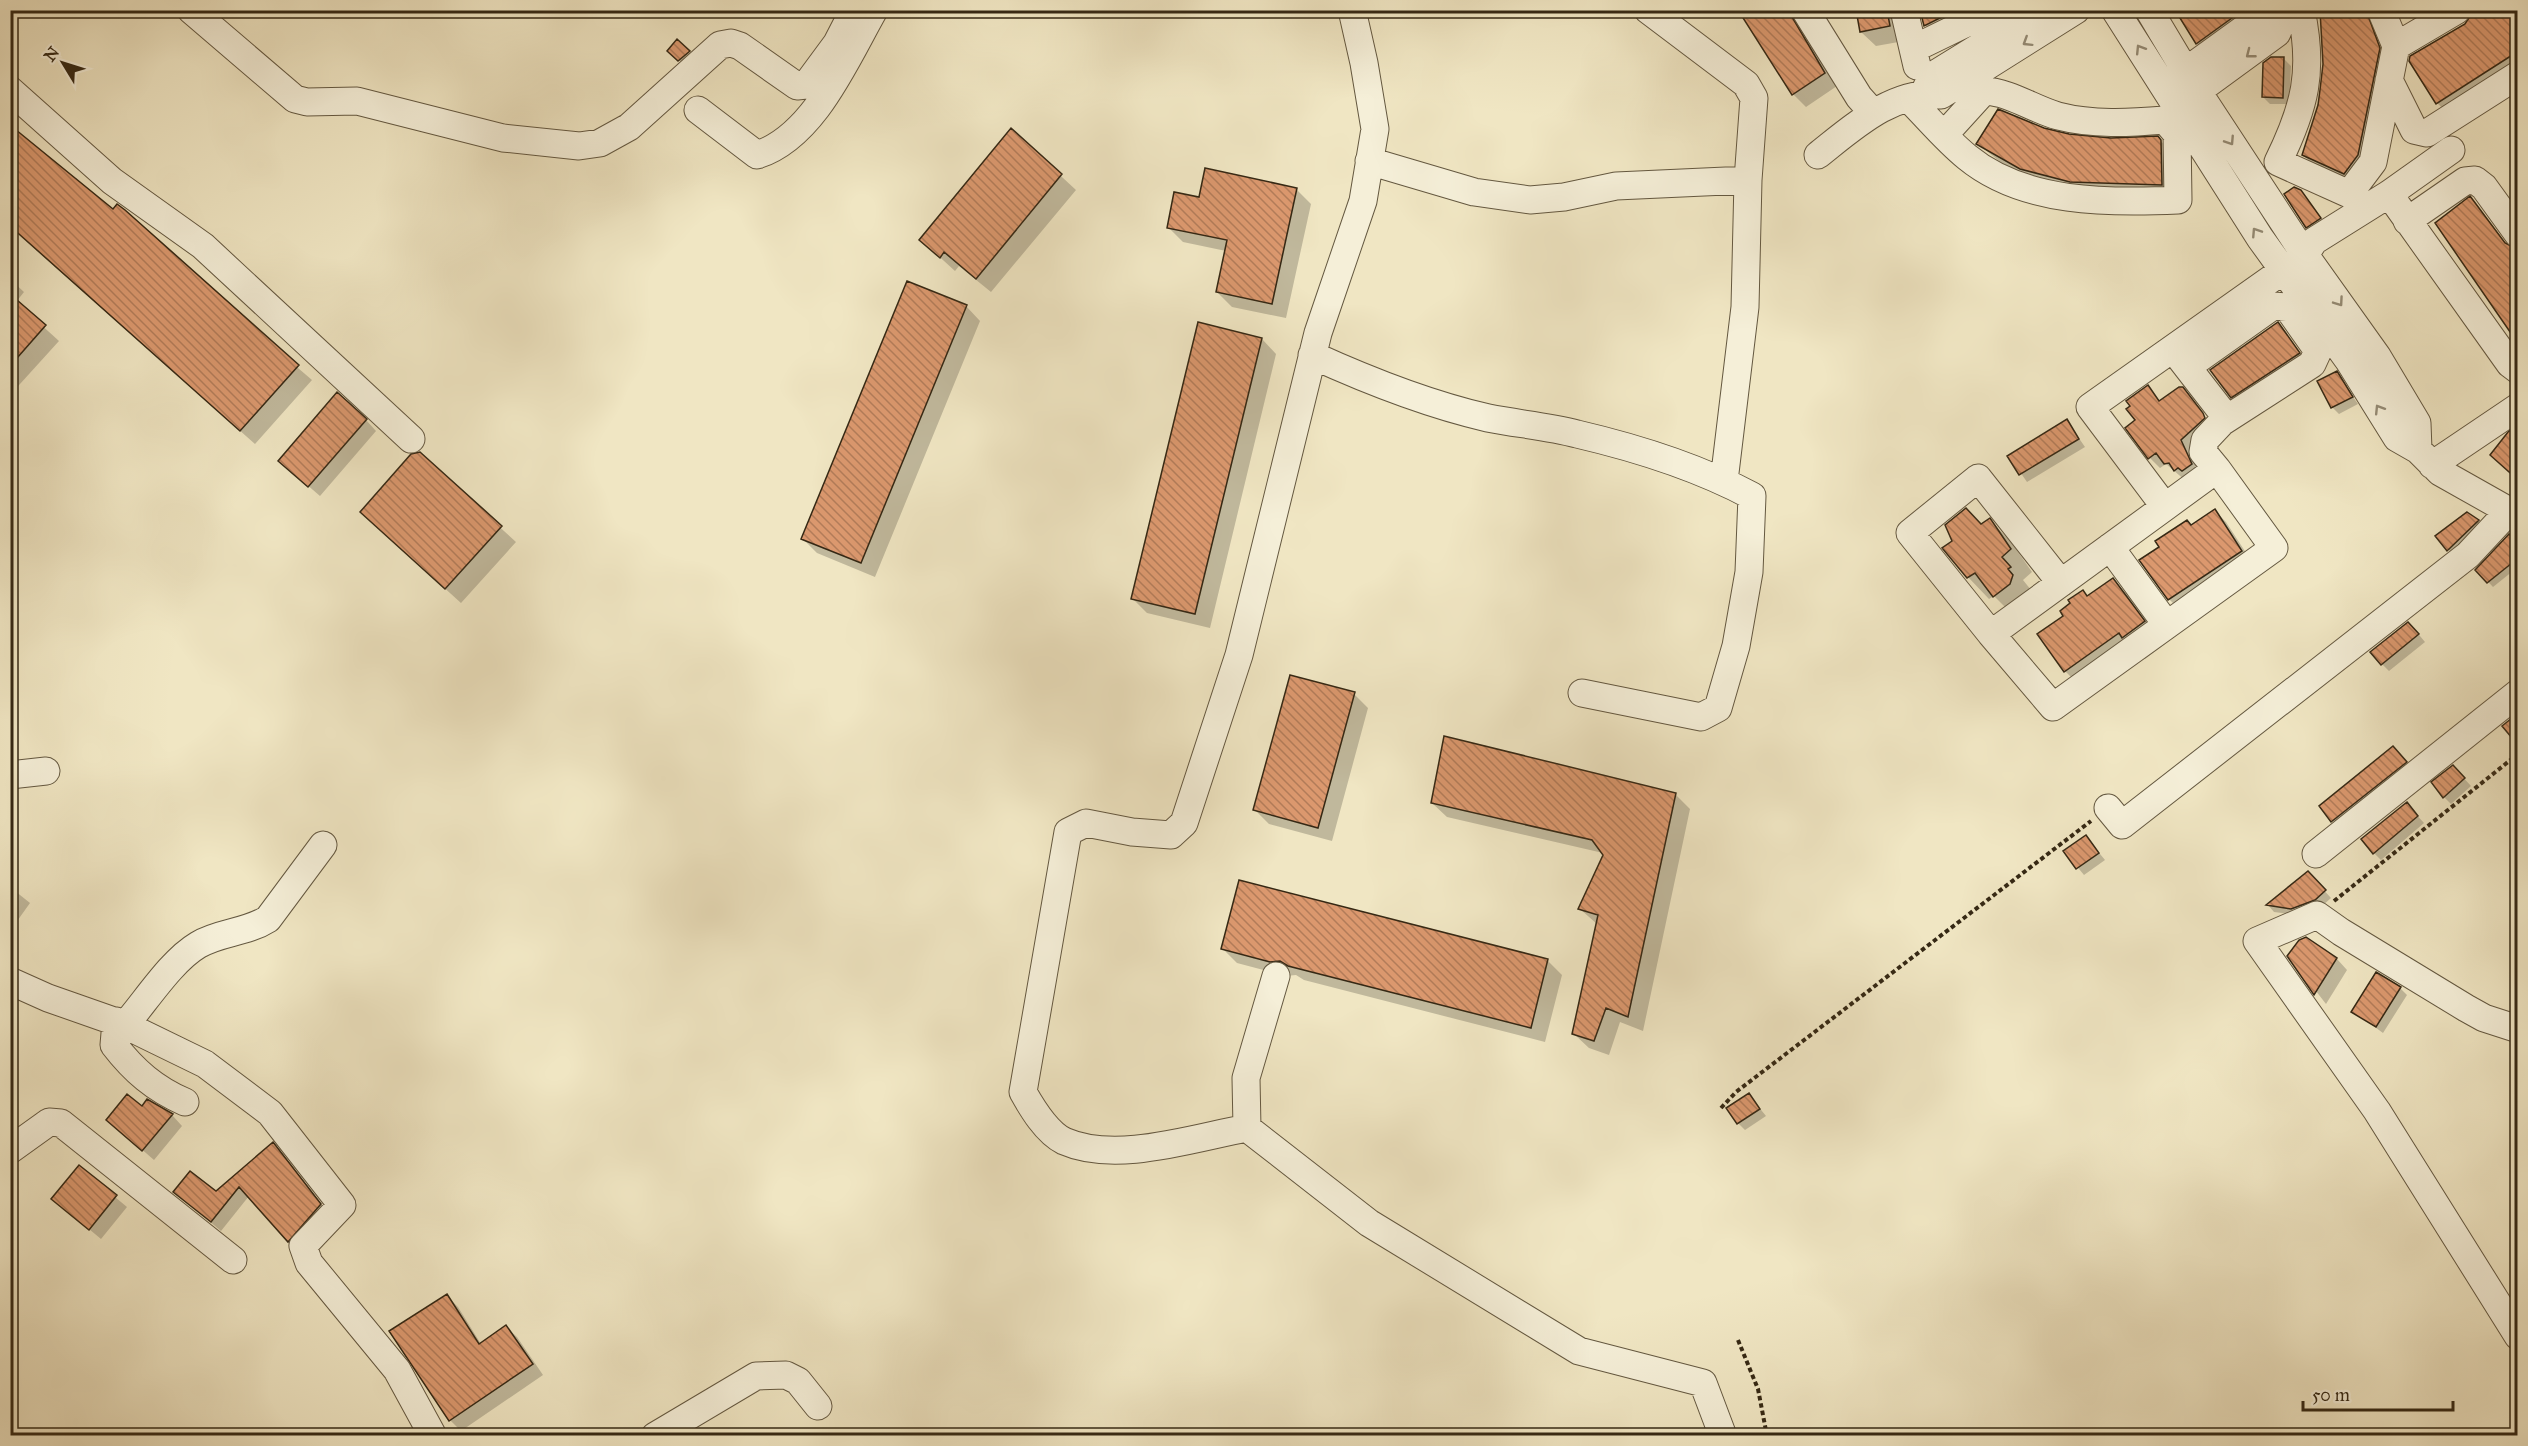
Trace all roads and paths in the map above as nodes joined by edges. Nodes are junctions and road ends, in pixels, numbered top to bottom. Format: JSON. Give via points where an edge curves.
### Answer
{"nodes":[{"id":1,"x":190,"y":10,"type":"edge"},
{"id":2,"x":854,"y":10,"type":"edge"},
{"id":3,"x":874,"y":10,"type":"edge"},
{"id":4,"x":1352,"y":10,"type":"edge"},
{"id":5,"x":1648,"y":10,"type":"edge"},
{"id":6,"x":1904,"y":10,"type":"edge"},
{"id":7,"x":1993,"y":10,"type":"edge"},
{"id":8,"x":2039,"y":10,"type":"edge"},
{"id":9,"x":2076,"y":10,"type":"edge"},
{"id":10,"x":2115,"y":10,"type":"edge"},
{"id":11,"x":2149,"y":10,"type":"edge"},
{"id":12,"x":2301,"y":10,"type":"edge"},
{"id":13,"x":2381,"y":10,"type":"edge"},
{"id":14,"x":2457,"y":10,"type":"edge"},
{"id":15,"x":2287,"y":11,"type":"edge"},
{"id":16,"x":1809,"y":13,"type":"edge"},
{"id":17,"x":2396,"y":46,"type":"junction"},
{"id":18,"x":1913,"y":49,"type":"junction"},
{"id":19,"x":2517,"y":75,"type":"edge"},
{"id":20,"x":2390,"y":80,"type":"junction"},
{"id":21,"x":2181,"y":89,"type":"junction"},
{"id":22,"x":10,"y":90,"type":"edge"},
{"id":23,"x":1916,"y":96,"type":"junction"},
{"id":24,"x":698,"y":110,"type":"dead end"},
{"id":25,"x":1876,"y":110,"type":"junction"},
{"id":26,"x":1944,"y":135,"type":"junction"},
{"id":27,"x":2451,"y":150,"type":"dead end"},
{"id":28,"x":1818,"y":155,"type":"dead end"},
{"id":29,"x":1370,"y":161,"type":"junction"},
{"id":30,"x":1748,"y":180,"type":"junction"},
{"id":31,"x":2397,"y":206,"type":"junction"},
{"id":32,"x":2517,"y":234,"type":"edge"},
{"id":33,"x":2299,"y":258,"type":"junction"},
{"id":34,"x":1312,"y":355,"type":"junction"},
{"id":35,"x":2180,"y":358,"type":"junction"},
{"id":36,"x":2517,"y":370,"type":"edge"},
{"id":37,"x":2517,"y":407,"type":"edge"},
{"id":38,"x":2222,"y":422,"type":"junction"},
{"id":39,"x":411,"y":439,"type":"dead end"},
{"id":40,"x":2425,"y":458,"type":"junction"},
{"id":41,"x":2217,"y":470,"type":"junction"},
{"id":42,"x":1724,"y":481,"type":"junction"},
{"id":43,"x":2165,"y":507,"type":"junction"},
{"id":44,"x":2513,"y":513,"type":"edge"},
{"id":45,"x":2110,"y":547,"type":"junction"},
{"id":46,"x":2061,"y":583,"type":"junction"},
{"id":47,"x":2167,"y":625,"type":"junction"},
{"id":48,"x":1991,"y":634,"type":"junction"},
{"id":49,"x":1582,"y":693,"type":"dead end"},
{"id":50,"x":2517,"y":693,"type":"edge"},
{"id":51,"x":2517,"y":754,"type":"edge"},
{"id":52,"x":46,"y":771,"type":"dead end"},
{"id":53,"x":10,"y":775,"type":"edge"},
{"id":54,"x":2108,"y":808,"type":"joint"},
{"id":55,"x":323,"y":845,"type":"dead end"},
{"id":56,"x":2316,"y":854,"type":"dead end"},
{"id":57,"x":2317,"y":915,"type":"junction"},
{"id":58,"x":1276,"y":976,"type":"dead end"},
{"id":59,"x":10,"y":981,"type":"edge"},
{"id":60,"x":120,"y":1023,"type":"junction"},
{"id":61,"x":2517,"y":1029,"type":"edge"},
{"id":62,"x":185,"y":1102,"type":"dead end"},
{"id":63,"x":1721,"y":1108,"type":"dead end"},
{"id":64,"x":1247,"y":1128,"type":"junction"},
{"id":65,"x":10,"y":1150,"type":"edge"},
{"id":66,"x":233,"y":1260,"type":"dead end"},
{"id":67,"x":2517,"y":1336,"type":"edge"},
{"id":68,"x":1738,"y":1340,"type":"dead end"},
{"id":69,"x":818,"y":1406,"type":"dead end"},
{"id":70,"x":433,"y":1436,"type":"edge"},
{"id":71,"x":656,"y":1436,"type":"edge"},
{"id":72,"x":1723,"y":1436,"type":"edge"},
{"id":73,"x":1767,"y":1436,"type":"edge"}],
"edges":[{"from":1,"to":2,"type":"street","via":[[295,99],[357,101],[503,138],[579,146],[600,143],[629,127],[720,45],[740,46],[797,86],[806,85],[837,43]]},
{"from":3,"to":24,"type":"street","via":[[822,103],[775,149],[757,155]]},
{"from":4,"to":29,"type":"street","via":[[1375,129]]},
{"from":5,"to":30,"type":"street","via":[[1746,84],[1754,98]]},
{"from":6,"to":18,"type":"street"},
{"from":7,"to":18,"type":"street"},
{"from":8,"to":23,"type":"street","via":[[1932,76]]},
{"from":9,"to":23,"type":"street","one_way":true,"via":[[1941,95]]},
{"from":21,"to":10,"type":"street","one_way":true},
{"from":11,"to":21,"type":"street"},
{"from":12,"to":20,"type":"street","via":[[2308,45],[2307,85],[2291,136],[2278,162],[2349,194],[2373,162]]},
{"from":13,"to":17,"type":"street"},
{"from":14,"to":17,"type":"street"},
{"from":15,"to":21,"type":"street","via":[[2266,13]]},
{"from":16,"to":25,"type":"street","via":[[1859,98]]},
{"from":17,"to":20,"type":"street"},
{"from":18,"to":23,"type":"street"},
{"from":19,"to":20,"type":"street","via":[[2427,133],[2414,130]]},
{"from":21,"to":33,"type":"street","via":[[2260,238]]},
{"from":22,"to":39,"type":"street","via":[[112,181],[203,246]]},
{"from":23,"to":25,"type":"street"},
{"from":23,"to":26,"type":"street"},
{"from":25,"to":28,"type":"street"},
{"from":26,"to":26,"type":"street","via":[[1968,158],[2001,179],[2048,193],[2115,202],[2178,200],[2176,134],[2165,120],[2092,122],[2058,116],[1996,91],[1984,91]]},
{"from":27,"to":31,"type":"street"},
{"from":29,"to":30,"type":"street","via":[[1474,192],[1530,200],[1616,186]]},
{"from":29,"to":34,"type":"street","via":[[1363,201]]},
{"from":30,"to":42,"type":"street","via":[[1744,307]]},
{"from":31,"to":32,"type":"street","via":[[2475,180]]},
{"from":31,"to":33,"type":"street","via":[[2314,241]]},
{"from":31,"to":36,"type":"street"},
{"from":33,"to":35,"type":"street"},
{"from":33,"to":40,"type":"street","via":[[2349,362],[2397,438]]},
{"from":34,"to":42,"type":"street","via":[[1424,399],[1487,418],[1576,433],[1648,453]]},
{"from":34,"to":64,"type":"street","via":[[1239,655],[1184,823],[1171,836],[1086,823],[1068,832],[1023,1092],[1035,1114],[1063,1140],[1113,1152]]},
{"from":35,"to":38,"type":"street","via":[[2222,412]]},
{"from":35,"to":38,"type":"street","via":[[2281,304],[2288,307],[2318,351],[2312,364]]},
{"from":35,"to":43,"type":"street","via":[[2090,407]]},
{"from":37,"to":40,"type":"street"},
{"from":38,"to":41,"type":"street","via":[[2205,440],[2203,452]]},
{"from":40,"to":44,"type":"street"},
{"from":41,"to":43,"type":"street"},
{"from":41,"to":47,"type":"street","via":[[2274,548]]},
{"from":42,"to":49,"type":"street","via":[[1752,496],[1749,572],[1736,646],[1718,708],[1701,717]]},
{"from":43,"to":45,"type":"street"},
{"from":44,"to":54,"type":"street","via":[[2468,555],[2122,825]]},
{"from":45,"to":46,"type":"street"},
{"from":45,"to":47,"type":"street"},
{"from":46,"to":48,"type":"street"},
{"from":46,"to":48,"type":"street","via":[[1978,478],[1910,533]]},
{"from":47,"to":48,"type":"street","via":[[2053,707]]},
{"from":50,"to":56,"type":"street"},
{"from":51,"to":57,"type":"path"},
{"from":52,"to":53,"type":"street"},
{"from":54,"to":63,"type":"path","via":[[1736,1092]]},
{"from":55,"to":60,"type":"street","via":[[268,919],[255,927],[199,944]]},
{"from":57,"to":61,"type":"street","via":[[2466,1008]]},
{"from":57,"to":67,"type":"street","via":[[2257,940],[2377,1111]]},
{"from":58,"to":64,"type":"street","via":[[1246,1078]]},
{"from":59,"to":60,"type":"street"},
{"from":60,"to":62,"type":"street","via":[[114,1045],[130,1065],[162,1092]]},
{"from":60,"to":70,"type":"street","via":[[206,1065],[270,1113],[320,1174],[342,1205],[303,1246],[309,1263],[397,1370]]},
{"from":64,"to":72,"type":"street","via":[[1369,1223],[1579,1351],[1703,1383]]},
{"from":65,"to":66,"type":"street","via":[[49,1122],[61,1123]]},
{"from":68,"to":73,"type":"path","via":[[1758,1389]]},
{"from":69,"to":71,"type":"street","via":[[798,1381],[786,1375],[756,1376]]}]}
